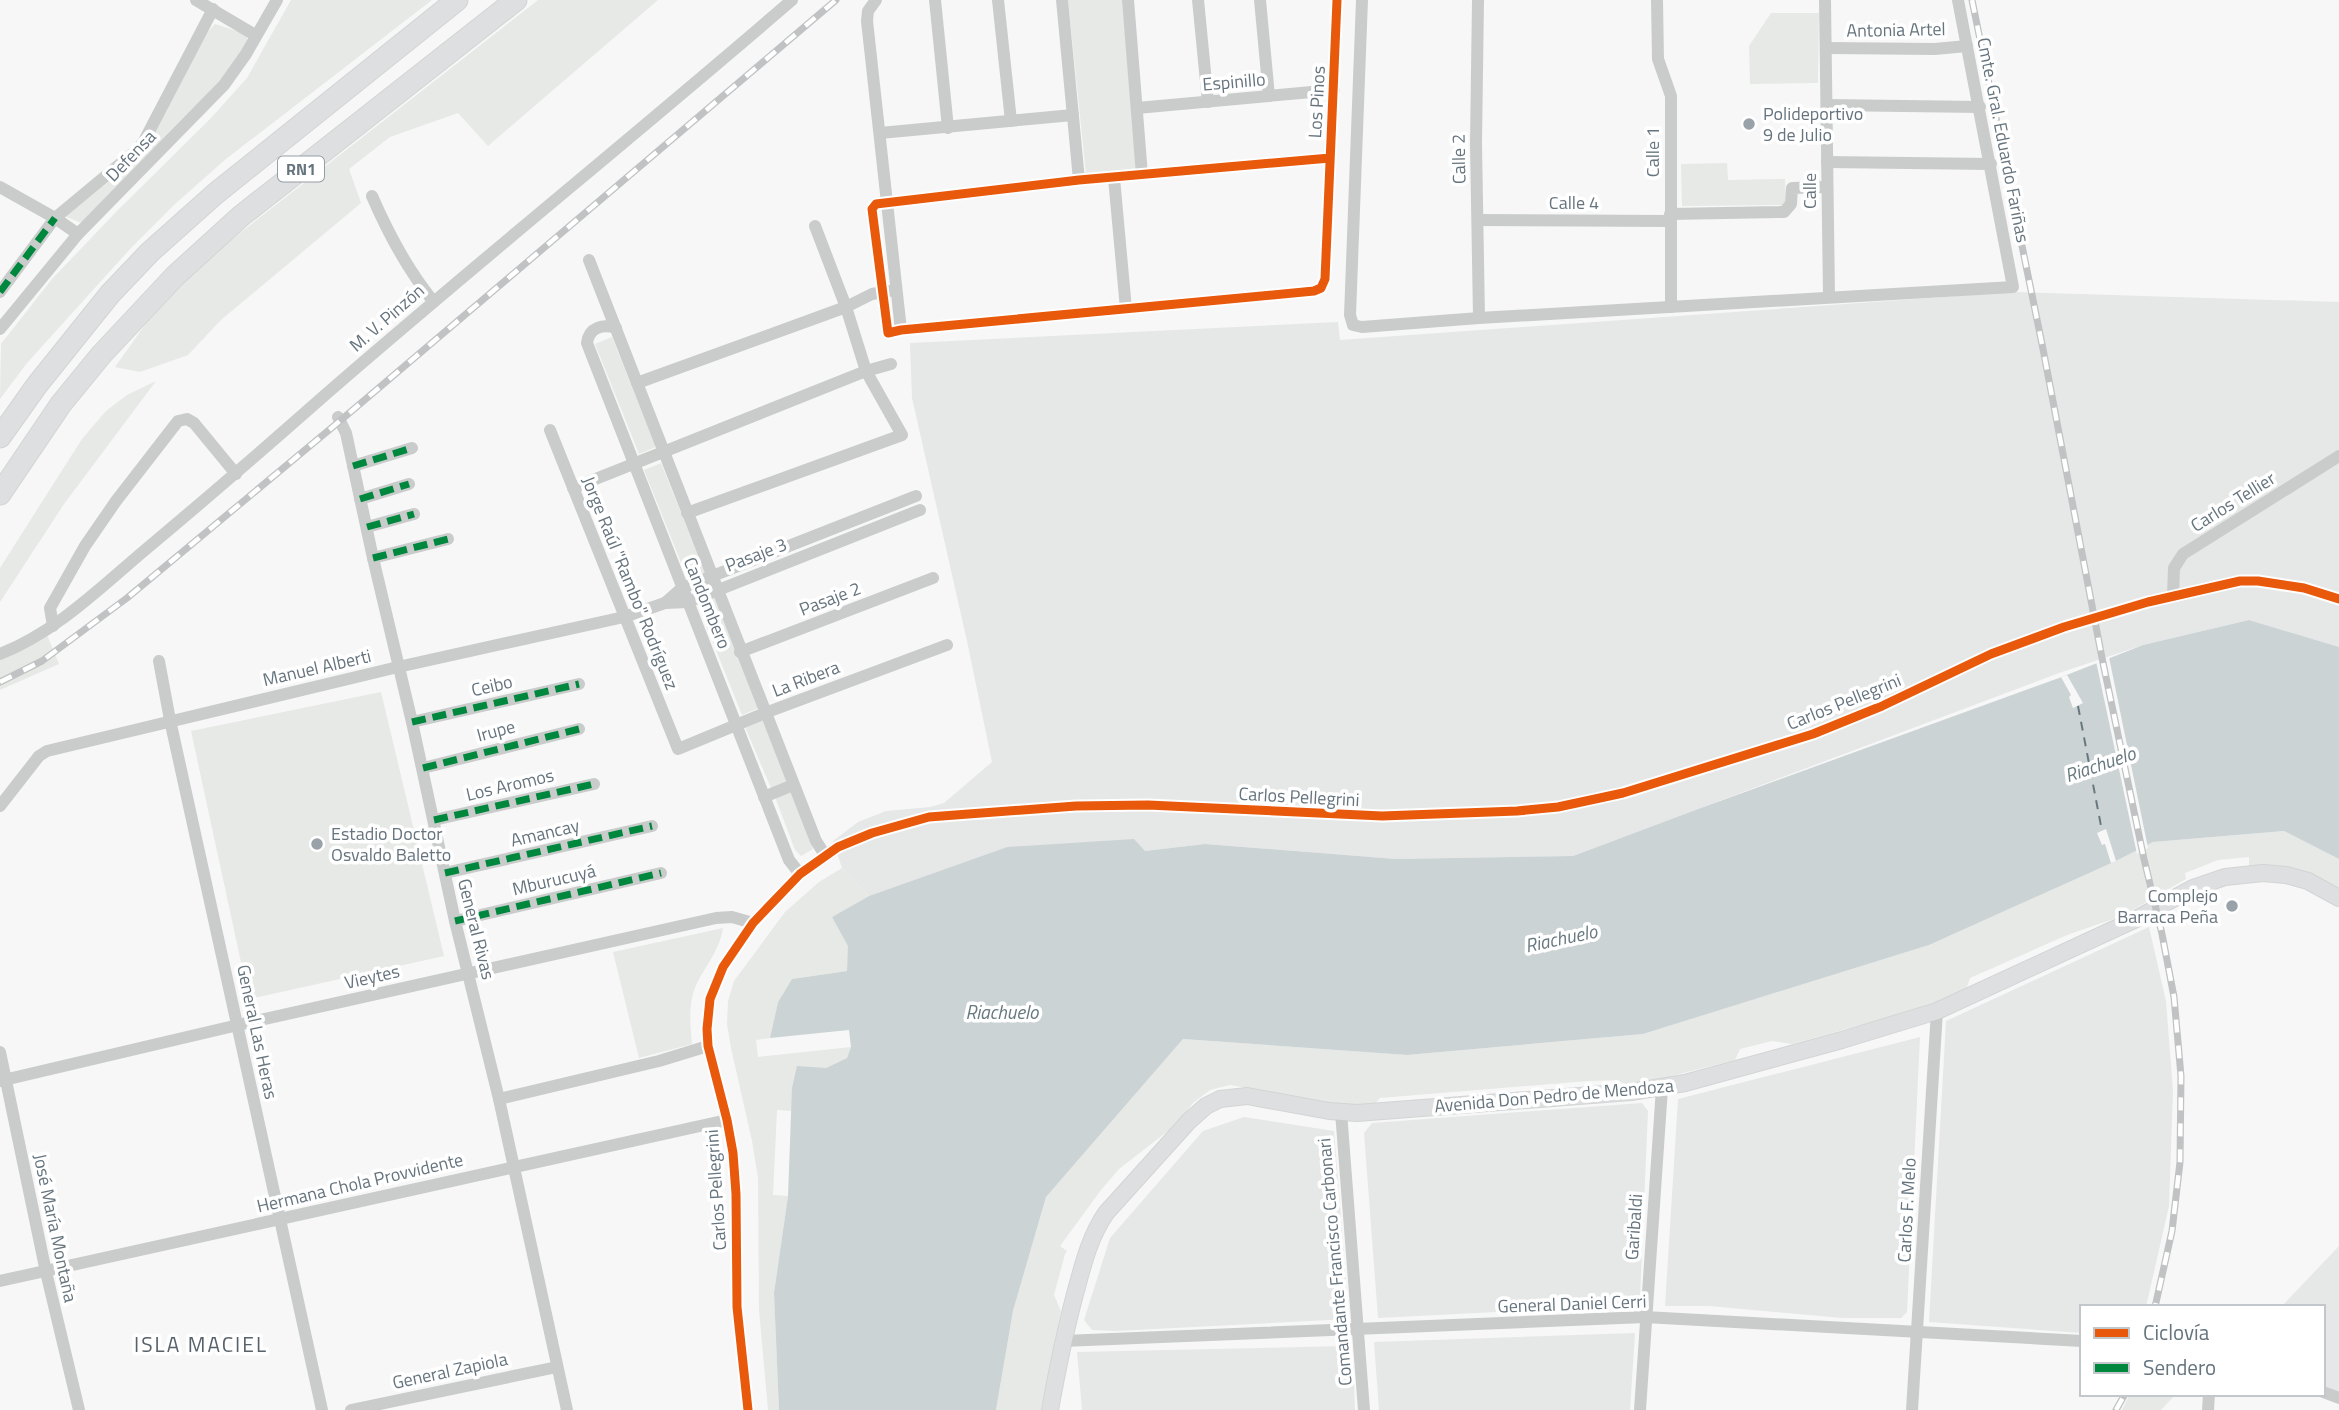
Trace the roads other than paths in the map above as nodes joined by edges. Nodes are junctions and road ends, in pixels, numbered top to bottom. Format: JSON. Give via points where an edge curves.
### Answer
{"nodes":[{"id":1,"x":196,"y":0,"type":"edge"},
{"id":2,"x":276,"y":0,"type":"edge"},
{"id":3,"x":457,"y":0,"type":"edge"},
{"id":4,"x":516,"y":0,"type":"edge"},
{"id":5,"x":792,"y":0,"type":"edge"},
{"id":6,"x":876,"y":0,"type":"edge"},
{"id":7,"x":935,"y":0,"type":"edge"},
{"id":8,"x":998,"y":0,"type":"edge"},
{"id":9,"x":1062,"y":0,"type":"edge"},
{"id":10,"x":1128,"y":0,"type":"edge"},
{"id":11,"x":1198,"y":0,"type":"edge"},
{"id":12,"x":1260,"y":0,"type":"edge"},
{"id":13,"x":1337,"y":0,"type":"edge"},
{"id":14,"x":1362,"y":0,"type":"edge"},
{"id":15,"x":1478,"y":0,"type":"edge"},
{"id":16,"x":1657,"y":0,"type":"edge"},
{"id":17,"x":1825,"y":0,"type":"edge"},
{"id":18,"x":1958,"y":0,"type":"edge"},
{"id":19,"x":213,"y":9,"type":"junction"},
{"id":20,"x":255,"y":35,"type":"junction"},
{"id":21,"x":1967,"y":46,"type":"junction"},
{"id":22,"x":1826,"y":48,"type":"junction"},
{"id":23,"x":1334,"y":90,"type":"junction"},
{"id":24,"x":1269,"y":96,"type":"junction"},
{"id":25,"x":1208,"y":102,"type":"junction"},
{"id":26,"x":1827,"y":105,"type":"junction"},
{"id":27,"x":1980,"y":107,"type":"junction"},
{"id":28,"x":1137,"y":108,"type":"junction"},
{"id":29,"x":1073,"y":115,"type":"junction"},
{"id":30,"x":1011,"y":121,"type":"junction"},
{"id":31,"x":948,"y":128,"type":"junction"},
{"id":32,"x":880,"y":133,"type":"junction"},
{"id":33,"x":1330,"y":158,"type":"junction"},
{"id":34,"x":1827,"y":162,"type":"junction"},
{"id":35,"x":1991,"y":164,"type":"junction"},
{"id":36,"x":1143,"y":175,"type":"junction"},
{"id":37,"x":1114,"y":178,"type":"junction"},
{"id":38,"x":1079,"y":180,"type":"junction"},
{"id":39,"x":0,"y":187,"type":"edge"},
{"id":40,"x":1827,"y":187,"type":"junction"},
{"id":41,"x":372,"y":196,"type":"dead end"},
{"id":42,"x":887,"y":202,"type":"junction"},
{"id":43,"x":55,"y":218,"type":"junction"},
{"id":44,"x":1670,"y":218,"type":"junction"},
{"id":45,"x":1478,"y":220,"type":"junction"},
{"id":46,"x":815,"y":226,"type":"dead end"},
{"id":47,"x":78,"y":234,"type":"junction"},
{"id":48,"x":589,"y":260,"type":"dead end"},
{"id":49,"x":897,"y":290,"type":"junction"},
{"id":50,"x":0,"y":291,"type":"edge"},
{"id":51,"x":882,"y":291,"type":"junction"},
{"id":52,"x":1829,"y":298,"type":"junction"},
{"id":53,"x":433,"y":301,"type":"junction"},
{"id":54,"x":846,"y":307,"type":"junction"},
{"id":55,"x":1671,"y":307,"type":"junction"},
{"id":56,"x":1126,"y":309,"type":"junction"},
{"id":57,"x":1479,"y":318,"type":"junction"},
{"id":58,"x":617,"y":328,"type":"junction"},
{"id":59,"x":0,"y":330,"type":"edge"},
{"id":60,"x":901,"y":330,"type":"junction"},
{"id":61,"x":891,"y":364,"type":"dead end"},
{"id":62,"x":866,"y":371,"type":"junction"},
{"id":63,"x":637,"y":383,"type":"junction"},
{"id":64,"x":338,"y":417,"type":"dead end"},
{"id":65,"x":550,"y":430,"type":"dead end"},
{"id":66,"x":0,"y":437,"type":"edge"},
{"id":67,"x":412,"y":448,"type":"dead end"},
{"id":68,"x":663,"y":453,"type":"junction"},
{"id":69,"x":2339,"y":456,"type":"edge"},
{"id":70,"x":634,"y":464,"type":"junction"},
{"id":71,"x":353,"y":466,"type":"junction"},
{"id":72,"x":236,"y":474,"type":"junction"},
{"id":73,"x":409,"y":484,"type":"dead end"},
{"id":74,"x":573,"y":488,"type":"junction"},
{"id":75,"x":0,"y":494,"type":"edge"},
{"id":76,"x":916,"y":496,"type":"dead end"},
{"id":77,"x":360,"y":499,"type":"junction"},
{"id":78,"x":920,"y":510,"type":"dead end"},
{"id":79,"x":687,"y":513,"type":"junction"},
{"id":80,"x":414,"y":514,"type":"dead end"},
{"id":81,"x":367,"y":527,"type":"junction"},
{"id":82,"x":448,"y":539,"type":"dead end"},
{"id":83,"x":373,"y":558,"type":"junction"},
{"id":84,"x":712,"y":576,"type":"junction"},
{"id":85,"x":933,"y":578,"type":"dead end"},
{"id":86,"x":682,"y":588,"type":"junction"},
{"id":87,"x":717,"y":589,"type":"junction"},
{"id":88,"x":2174,"y":596,"type":"junction"},
{"id":89,"x":2339,"y":599,"type":"edge"},
{"id":90,"x":688,"y":602,"type":"junction"},
{"id":91,"x":665,"y":603,"type":"junction"},
{"id":92,"x":624,"y":617,"type":"junction"},
{"id":93,"x":53,"y":626,"type":"junction"},
{"id":94,"x":947,"y":645,"type":"dead end"},
{"id":95,"x":740,"y":652,"type":"junction"},
{"id":96,"x":0,"y":654,"type":"edge"},
{"id":97,"x":159,"y":661,"type":"dead end"},
{"id":98,"x":398,"y":667,"type":"junction"},
{"id":99,"x":579,"y":684,"type":"dead end"},
{"id":100,"x":765,"y":713,"type":"junction"},
{"id":101,"x":170,"y":720,"type":"junction"},
{"id":102,"x":412,"y":722,"type":"junction"},
{"id":103,"x":737,"y":725,"type":"junction"},
{"id":104,"x":579,"y":729,"type":"dead end"},
{"id":105,"x":678,"y":749,"type":"joint"},
{"id":106,"x":423,"y":768,"type":"junction"},
{"id":107,"x":594,"y":784,"type":"dead end"},
{"id":108,"x":793,"y":785,"type":"junction"},
{"id":109,"x":764,"y":797,"type":"junction"},
{"id":110,"x":0,"y":806,"type":"edge"},
{"id":111,"x":434,"y":820,"type":"junction"},
{"id":112,"x":652,"y":826,"type":"dead end"},
{"id":113,"x":825,"y":855,"type":"junction"},
{"id":114,"x":445,"y":873,"type":"junction"},
{"id":115,"x":661,"y":873,"type":"dead end"},
{"id":116,"x":800,"y":874,"type":"junction"},
{"id":117,"x":2339,"y":898,"type":"edge"},
{"id":118,"x":455,"y":921,"type":"junction"},
{"id":119,"x":753,"y":923,"type":"junction"},
{"id":120,"x":469,"y":972,"type":"junction"},
{"id":121,"x":1937,"y":1011,"type":"junction"},
{"id":122,"x":238,"y":1025,"type":"junction"},
{"id":123,"x":708,"y":1046,"type":"junction"},
{"id":124,"x":0,"y":1052,"type":"edge"},
{"id":125,"x":3,"y":1080,"type":"edge"},
{"id":126,"x":1662,"y":1088,"type":"junction"},
{"id":127,"x":499,"y":1098,"type":"junction"},
{"id":128,"x":1341,"y":1112,"type":"junction"},
{"id":129,"x":727,"y":1121,"type":"junction"},
{"id":130,"x":513,"y":1167,"type":"junction"},
{"id":131,"x":280,"y":1219,"type":"junction"},
{"id":132,"x":46,"y":1272,"type":"junction"},
{"id":133,"x":0,"y":1282,"type":"edge"},
{"id":134,"x":1646,"y":1317,"type":"junction"},
{"id":135,"x":1358,"y":1331,"type":"junction"},
{"id":136,"x":1917,"y":1331,"type":"junction"},
{"id":137,"x":2080,"y":1341,"type":"edge"},
{"id":138,"x":1063,"y":1342,"type":"junction"},
{"id":139,"x":557,"y":1367,"type":"junction"},
{"id":140,"x":79,"y":1410,"type":"edge"},
{"id":141,"x":322,"y":1410,"type":"edge"},
{"id":142,"x":351,"y":1410,"type":"edge"},
{"id":143,"x":567,"y":1410,"type":"edge"},
{"id":144,"x":748,"y":1410,"type":"edge"},
{"id":145,"x":1050,"y":1410,"type":"edge"},
{"id":146,"x":1364,"y":1410,"type":"edge"},
{"id":147,"x":1640,"y":1410,"type":"edge"},
{"id":148,"x":1912,"y":1410,"type":"edge"}],
"edges":[{"from":1,"to":19,"type":"street"},
{"from":2,"to":20,"type":"street","name":"Defensa"},
{"from":3,"to":66,"type":"highway","number":"RN1","via":[[171,232],[110,294]]},
{"from":4,"to":75,"type":"highway","number":"RN1","via":[[241,216],[175,276],[61,404]]},
{"from":5,"to":53,"type":"street","name":"M. V. Pinzón"},
{"from":6,"to":32,"type":"street","via":[[867,21]]},
{"from":7,"to":31,"type":"street"},
{"from":8,"to":30,"type":"street"},
{"from":9,"to":29,"type":"street"},
{"from":10,"to":28,"type":"street"},
{"from":11,"to":25,"type":"street"},
{"from":12,"to":24,"type":"street"},
{"from":13,"to":23,"type":"street","name":"Los Pinos"},
{"from":14,"to":57,"type":"street","via":[[1353,325]]},
{"from":15,"to":45,"type":"street","name":"Calle 2"},
{"from":16,"to":44,"type":"street","name":"Calle 1","via":[[1658,59],[1671,96]]},
{"from":17,"to":22,"type":"street","name":"Calle"},
{"from":18,"to":21,"type":"street","name":"Cmte. Gral. Eduardo Fariñas"},
{"from":19,"to":20,"type":"street"},
{"from":19,"to":43,"type":"street","via":[[138,149]]},
{"from":20,"to":47,"type":"street","name":"Defensa","via":[[224,85]]},
{"from":21,"to":22,"type":"street","name":"Antonia Artel"},
{"from":21,"to":27,"type":"street","name":"Cmte. Gral. Eduardo Fariñas"},
{"from":22,"to":26,"type":"street","name":"Calle"},
{"from":23,"to":24,"type":"street","name":"Espinillo"},
{"from":23,"to":33,"type":"street","name":"Los Pinos"},
{"from":24,"to":25,"type":"street","name":"Espinillo"},
{"from":25,"to":28,"type":"street","name":"Espinillo"},
{"from":26,"to":27,"type":"street"},
{"from":26,"to":34,"type":"street","name":"Calle"},
{"from":27,"to":35,"type":"street","name":"Cmte. Gral. Eduardo Fariñas"},
{"from":28,"to":36,"type":"street"},
{"from":29,"to":30,"type":"street"},
{"from":29,"to":38,"type":"street"},
{"from":30,"to":31,"type":"street"},
{"from":31,"to":32,"type":"street"},
{"from":32,"to":42,"type":"street"},
{"from":33,"to":36,"type":"street"},
{"from":33,"to":56,"type":"street","name":"Los Pinos","via":[[1321,288]]},
{"from":34,"to":35,"type":"street"},
{"from":34,"to":40,"type":"street","name":"Calle"},
{"from":35,"to":52,"type":"street","name":"Cmte. Gral. Eduardo Fariñas","via":[[2013,287]]},
{"from":36,"to":37,"type":"street"},
{"from":37,"to":38,"type":"street"},
{"from":37,"to":56,"type":"street"},
{"from":38,"to":42,"type":"street"},
{"from":39,"to":43,"type":"street"},
{"from":40,"to":44,"type":"street","name":"Calle 4","via":[[1792,188],[1791,204],[1784,212]]},
{"from":40,"to":52,"type":"street","name":"Calle"},
{"from":41,"to":53,"type":"street","via":[[389,234]]},
{"from":42,"to":49,"type":"street"},
{"from":42,"to":51,"type":"street","via":[[872,209]]},
{"from":43,"to":47,"type":"street"},
{"from":43,"to":50,"type":"street"},
{"from":44,"to":45,"type":"street","name":"Calle 4"},
{"from":44,"to":55,"type":"street","name":"Calle 1"},
{"from":45,"to":57,"type":"street","name":"Calle 2"},
{"from":46,"to":54,"type":"street"},
{"from":47,"to":59,"type":"street","name":"Defensa"},
{"from":48,"to":58,"type":"street","name":"Candombero"},
{"from":49,"to":51,"type":"street"},
{"from":49,"to":60,"type":"street"},
{"from":51,"to":54,"type":"street"},
{"from":51,"to":60,"type":"street","via":[[888,333]]},
{"from":52,"to":55,"type":"street"},
{"from":53,"to":72,"type":"street","name":"M. V. Pinzón"},
{"from":54,"to":62,"type":"street"},
{"from":54,"to":63,"type":"street"},
{"from":55,"to":57,"type":"street"},
{"from":56,"to":60,"type":"street"},
{"from":58,"to":63,"type":"street","name":"Candombero"},
{"from":58,"to":70,"type":"street","name":"Candombero","via":[[593,330],[587,343]]},
{"from":61,"to":62,"type":"street"},
{"from":62,"to":68,"type":"street"},
{"from":62,"to":79,"type":"street","via":[[902,435]]},
{"from":63,"to":68,"type":"street","name":"Candombero"},
{"from":64,"to":71,"type":"street","name":"General Rivas"},
{"from":65,"to":74,"type":"street","name":"Jorge Raúl \"Rambo\" Rodríguez"},
{"from":67,"to":71,"type":"street"},
{"from":68,"to":70,"type":"street"},
{"from":68,"to":79,"type":"street","name":"Candombero"},
{"from":69,"to":88,"type":"street","name":"Carlos Tellier","via":[[2183,554],[2174,568]]},
{"from":70,"to":74,"type":"street"},
{"from":70,"to":86,"type":"street","name":"Candombero"},
{"from":71,"to":77,"type":"street","name":"General Rivas"},
{"from":72,"to":93,"type":"street","name":"M. V. Pinzón"},
{"from":72,"to":93,"type":"street","via":[[194,423],[178,421],[85,546],[50,608]]},
{"from":73,"to":77,"type":"street"},
{"from":74,"to":92,"type":"street","name":"Jorge Raúl \"Rambo\" Rodríguez"},
{"from":76,"to":84,"type":"street","name":"Pasaje 3"},
{"from":77,"to":81,"type":"street","name":"General Rivas"},
{"from":78,"to":87,"type":"street","name":"Pasaje 3"},
{"from":79,"to":84,"type":"street","name":"Candombero"},
{"from":80,"to":81,"type":"street"},
{"from":81,"to":83,"type":"street","name":"General Rivas"},
{"from":82,"to":83,"type":"street"},
{"from":83,"to":98,"type":"street","name":"General Rivas"},
{"from":84,"to":86,"type":"street","name":"Pasaje 3"},
{"from":84,"to":87,"type":"street","name":"Candombero"},
{"from":85,"to":95,"type":"street","name":"Pasaje 2"},
{"from":86,"to":90,"type":"street","name":"Candombero"},
{"from":86,"to":91,"type":"street","name":"Pasaje 3"},
{"from":87,"to":90,"type":"street","name":"Pasaje 3"},
{"from":87,"to":95,"type":"street","name":"Candombero"},
{"from":88,"to":89,"type":"street","name":"Carlos Pellegrini","via":[[2258,580]]},
{"from":88,"to":113,"type":"street","name":"Carlos Pellegrini","via":[[2063,627],[1991,654],[1813,734],[1623,793],[1558,807],[1382,816],[1148,805],[1076,807],[929,817],[854,839]]},
{"from":90,"to":91,"type":"street","name":"Pasaje 3"},
{"from":90,"to":103,"type":"street","name":"Candombero"},
{"from":91,"to":92,"type":"street","name":"Manuel Alberti"},
{"from":92,"to":98,"type":"street","name":"Manuel Alberti"},
{"from":92,"to":105,"type":"street","name":"Jorge Raúl \"Rambo\" Rodríguez"},
{"from":93,"to":96,"type":"street","name":"M. V. Pinzón"},
{"from":94,"to":100,"type":"street","name":"La Ribera"},
{"from":95,"to":100,"type":"street","name":"Candombero"},
{"from":97,"to":101,"type":"street","name":"General Las Heras"},
{"from":98,"to":101,"type":"street","name":"Manuel Alberti"},
{"from":98,"to":102,"type":"street","name":"General Rivas"},
{"from":99,"to":102,"type":"street","name":"Ceibo"},
{"from":100,"to":103,"type":"street","name":"La Ribera"},
{"from":100,"to":108,"type":"street","name":"Candombero"},
{"from":101,"to":110,"type":"street","name":"Manuel Alberti","via":[[47,751],[38,756]]},
{"from":101,"to":122,"type":"street","name":"General Las Heras"},
{"from":102,"to":106,"type":"street","name":"General Rivas"},
{"from":103,"to":105,"type":"street","name":"La Ribera"},
{"from":103,"to":109,"type":"street","name":"Candombero"},
{"from":104,"to":106,"type":"street","name":"Irupe"},
{"from":106,"to":111,"type":"street","name":"General Rivas"},
{"from":107,"to":111,"type":"street","name":"Los Aromos"},
{"from":108,"to":109,"type":"street"},
{"from":108,"to":113,"type":"street","name":"Candombero"},
{"from":109,"to":116,"type":"street","name":"Candombero","via":[[789,860]]},
{"from":111,"to":114,"type":"street","name":"General Rivas"},
{"from":112,"to":114,"type":"street","name":"Amancay"},
{"from":113,"to":116,"type":"street","name":"Carlos Pellegrini"},
{"from":114,"to":118,"type":"street","name":"General Rivas"},
{"from":115,"to":118,"type":"street","name":"Mburucuyá"},
{"from":116,"to":119,"type":"street","name":"Carlos Pellegrini"},
{"from":117,"to":121,"type":"main road","name":"Avenida Don Pedro de Mendoza","via":[[2286,875],[2216,879]]},
{"from":118,"to":120,"type":"street","name":"General Rivas"},
{"from":119,"to":120,"type":"street","name":"Vieytes","via":[[716,918]]},
{"from":119,"to":123,"type":"street","name":"Carlos Pellegrini","via":[[716,981],[709,1008]]},
{"from":120,"to":122,"type":"street","name":"Vieytes"},
{"from":120,"to":127,"type":"street","name":"General Rivas"},
{"from":121,"to":126,"type":"main road","name":"Avenida Don Pedro de Mendoza"},
{"from":121,"to":136,"type":"street","name":"Carlos F. Melo"},
{"from":122,"to":125,"type":"street","name":"Vieytes"},
{"from":122,"to":131,"type":"street","name":"General Las Heras"},
{"from":123,"to":127,"type":"street"},
{"from":123,"to":129,"type":"street","name":"Carlos Pellegrini"},
{"from":124,"to":125,"type":"street","name":"José María Montaña"},
{"from":125,"to":132,"type":"street","name":"José María Montaña"},
{"from":126,"to":128,"type":"main road","name":"Avenida Don Pedro de Mendoza"},
{"from":126,"to":134,"type":"street","name":"Garibaldi"},
{"from":127,"to":130,"type":"street","name":"General Rivas"},
{"from":128,"to":135,"type":"street","name":"Comandante Francisco Carbonari"},
{"from":128,"to":138,"type":"main road","name":"Avenida Don Pedro de Mendoza","via":[[1237,1096],[1214,1102],[1189,1121],[1096,1229]]},
{"from":129,"to":130,"type":"street","name":"Hermana Chola Provvidente"},
{"from":129,"to":144,"type":"street","name":"Carlos Pellegrini","via":[[736,1194],[739,1339]]},
{"from":130,"to":131,"type":"street","name":"Hermana Chola Provvidente"},
{"from":130,"to":139,"type":"street","name":"General Rivas"},
{"from":131,"to":132,"type":"street","name":"Hermana Chola Provvidente"},
{"from":131,"to":141,"type":"street","name":"General Las Heras"},
{"from":132,"to":133,"type":"street","name":"Hermana Chola Provvidente"},
{"from":132,"to":140,"type":"street","name":"José María Montaña"},
{"from":134,"to":135,"type":"street","name":"General Daniel Cerri"},
{"from":134,"to":136,"type":"street","name":"General Daniel Cerri"},
{"from":134,"to":147,"type":"street","name":"Garibaldi"},
{"from":135,"to":138,"type":"street","name":"General Daniel Cerri"},
{"from":135,"to":146,"type":"street","name":"Comandante Francisco Carbonari"},
{"from":136,"to":137,"type":"street","name":"General Daniel Cerri"},
{"from":136,"to":148,"type":"street","name":"Carlos F. Melo"},
{"from":138,"to":145,"type":"main road","name":"Avenida Don Pedro de Mendoza"},
{"from":139,"to":142,"type":"street","name":"General Zapiola"},
{"from":139,"to":143,"type":"street","name":"General Rivas"}]}
